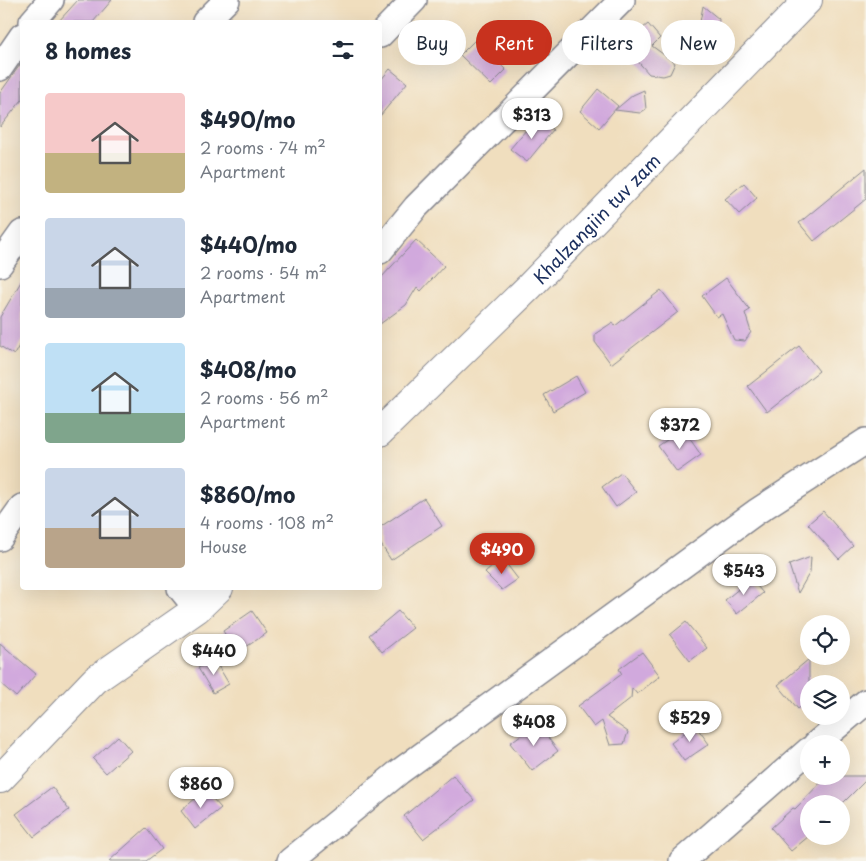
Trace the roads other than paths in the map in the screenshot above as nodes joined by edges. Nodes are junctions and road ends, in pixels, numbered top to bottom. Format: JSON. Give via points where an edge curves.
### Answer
{"nodes":[{"id":1,"x":51,"y":0,"type":"edge"},
{"id":2,"x":227,"y":0,"type":"edge"},
{"id":3,"x":414,"y":0,"type":"edge"},
{"id":4,"x":622,"y":0,"type":"edge"},
{"id":5,"x":808,"y":0,"type":"edge"},
{"id":6,"x":34,"y":20,"type":"edge"},
{"id":7,"x":207,"y":20,"type":"edge"},
{"id":8,"x":382,"y":34,"type":"edge"},
{"id":9,"x":20,"y":39,"type":"edge"},
{"id":10,"x":0,"y":68,"type":"edge"},
{"id":11,"x":20,"y":236,"type":"edge"},
{"id":12,"x":382,"y":249,"type":"edge"},
{"id":13,"x":0,"y":264,"type":"edge"},
{"id":14,"x":382,"y":430,"type":"edge"},
{"id":15,"x":866,"y":441,"type":"edge"},
{"id":16,"x":20,"y":510,"type":"edge"},
{"id":17,"x":0,"y":538,"type":"edge"},
{"id":18,"x":182,"y":590,"type":"edge"},
{"id":19,"x":217,"y":590,"type":"edge"},
{"id":20,"x":197,"y":609,"type":"junction"},
{"id":21,"x":866,"y":702,"type":"edge"},
{"id":22,"x":827,"y":735,"type":"edge"},
{"id":23,"x":800,"y":758,"type":"edge"},
{"id":24,"x":0,"y":779,"type":"edge"},
{"id":25,"x":290,"y":861,"type":"edge"},
{"id":26,"x":682,"y":861,"type":"edge"}],
"edges":[{"from":1,"to":6,"type":"street"},
{"from":2,"to":7,"type":"street"},
{"from":3,"to":8,"type":"street"},
{"from":4,"to":12,"type":"street","via":[[416,207]]},
{"from":5,"to":14,"type":"street","name":"Khalzangiin tuv zam","via":[[529,287]]},
{"from":9,"to":10,"type":"street"},
{"from":11,"to":13,"type":"street"},
{"from":15,"to":25,"type":"street","via":[[756,512],[414,760]]},
{"from":16,"to":17,"type":"street"},
{"from":18,"to":20,"type":"street"},
{"from":19,"to":20,"type":"street"},
{"from":20,"to":24,"type":"street","via":[[95,680]]},
{"from":21,"to":22,"type":"street"},
{"from":23,"to":26,"type":"street"}]}
